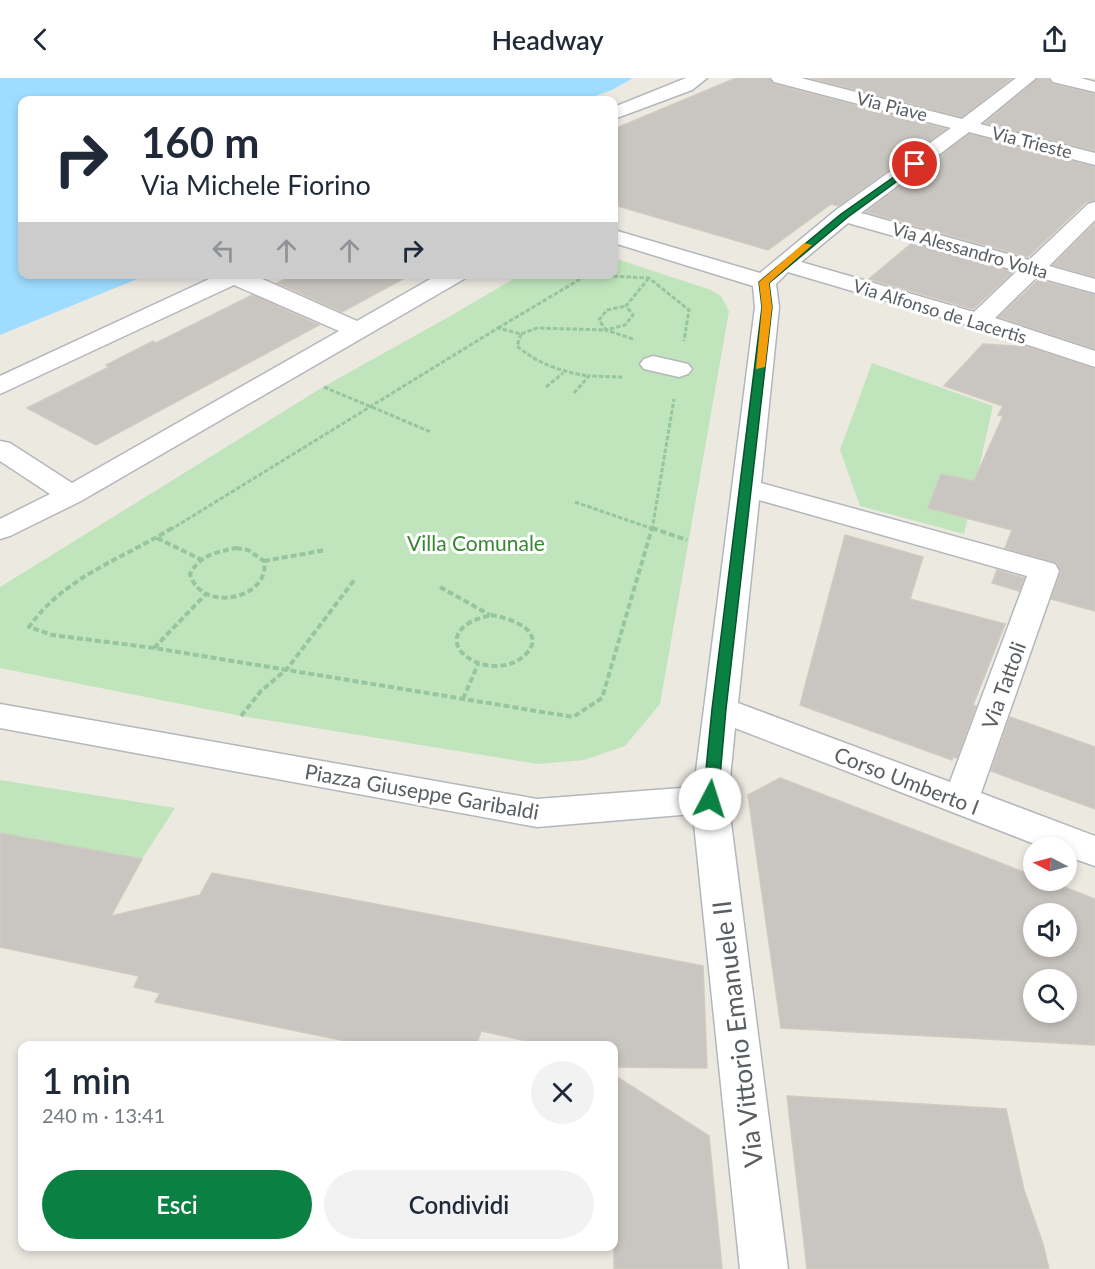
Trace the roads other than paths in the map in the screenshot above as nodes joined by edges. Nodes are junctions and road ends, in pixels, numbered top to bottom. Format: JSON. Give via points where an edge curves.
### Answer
{"nodes":[{"id":1,"x":698,"y":78,"type":"edge"},
{"id":2,"x":780,"y":78,"type":"edge"},
{"id":3,"x":1028,"y":78,"type":"edge"},
{"id":4,"x":1059,"y":78,"type":"edge"},
{"id":5,"x":868,"y":84,"type":"dead end"},
{"id":6,"x":1095,"y":87,"type":"edge"},
{"id":7,"x":849,"y":95,"type":"junction"},
{"id":8,"x":618,"y":112,"type":"edge"},
{"id":9,"x":968,"y":126,"type":"junction"},
{"id":10,"x":1095,"y":159,"type":"edge"},
{"id":11,"x":1095,"y":208,"type":"edge"},
{"id":12,"x":844,"y":215,"type":"junction"},
{"id":13,"x":618,"y":237,"type":"edge"},
{"id":14,"x":1033,"y":268,"type":"junction"},
{"id":15,"x":774,"y":273,"type":"junction"},
{"id":16,"x":231,"y":279,"type":"edge"},
{"id":17,"x":244,"y":279,"type":"edge"},
{"id":18,"x":447,"y":279,"type":"edge"},
{"id":19,"x":1095,"y":286,"type":"edge"},
{"id":20,"x":979,"y":321,"type":"junction"},
{"id":21,"x":358,"y":330,"type":"junction"},
{"id":22,"x":1095,"y":359,"type":"edge"},
{"id":23,"x":652,"y":364,"type":"road end"},
{"id":24,"x":679,"y":369,"type":"dead end"},
{"id":25,"x":0,"y":386,"type":"edge"},
{"id":26,"x":0,"y":449,"type":"edge"},
{"id":27,"x":746,"y":488,"type":"junction"},
{"id":28,"x":71,"y":495,"type":"junction"},
{"id":29,"x":0,"y":530,"type":"edge"},
{"id":30,"x":719,"y":709,"type":"junction"},
{"id":31,"x":0,"y":716,"type":"edge"},
{"id":32,"x":710,"y":799,"type":"junction"},
{"id":33,"x":962,"y":800,"type":"junction"},
{"id":34,"x":1095,"y":851,"type":"edge"},
{"id":35,"x":764,"y":1269,"type":"edge"}],
"edges":[{"from":1,"to":8,"type":"street"},
{"from":2,"to":7,"type":"street","name":"Via Piave"},
{"from":3,"to":9,"type":"street"},
{"from":4,"to":6,"type":"street"},
{"from":5,"to":7,"type":"street"},
{"from":7,"to":9,"type":"street","name":"Via Piave"},
{"from":9,"to":10,"type":"street","name":"Via Trieste"},
{"from":9,"to":12,"type":"street"},
{"from":11,"to":14,"type":"street"},
{"from":12,"to":14,"type":"street","name":"Via Alessandro Volta"},
{"from":12,"to":15,"type":"street"},
{"from":13,"to":15,"type":"street"},
{"from":14,"to":19,"type":"street","name":"Via Alessandro Volta"},
{"from":14,"to":20,"type":"street"},
{"from":15,"to":20,"type":"street","name":"Via Alfonso de Lacertis"},
{"from":15,"to":27,"type":"street"},
{"from":16,"to":25,"type":"street"},
{"from":17,"to":21,"type":"street"},
{"from":18,"to":21,"type":"street"},
{"from":20,"to":22,"type":"street","name":"Via Alfonso de Lacertis"},
{"from":21,"to":28,"type":"street"},
{"from":23,"to":24,"type":"street"},
{"from":26,"to":28,"type":"street"},
{"from":27,"to":30,"type":"street"},
{"from":27,"to":33,"type":"street","name":"Via Tattoli","via":[[1044,571]]},
{"from":28,"to":29,"type":"street"},
{"from":30,"to":32,"type":"street"},
{"from":30,"to":33,"type":"street","name":"Corso Umberto I"},
{"from":31,"to":32,"type":"street","name":"Piazza Giuseppe Garibaldi","via":[[537,813]]},
{"from":32,"to":35,"type":"street","name":"Via Vittorio Emanuele II"},
{"from":33,"to":34,"type":"street","name":"Corso Umberto I"}]}
